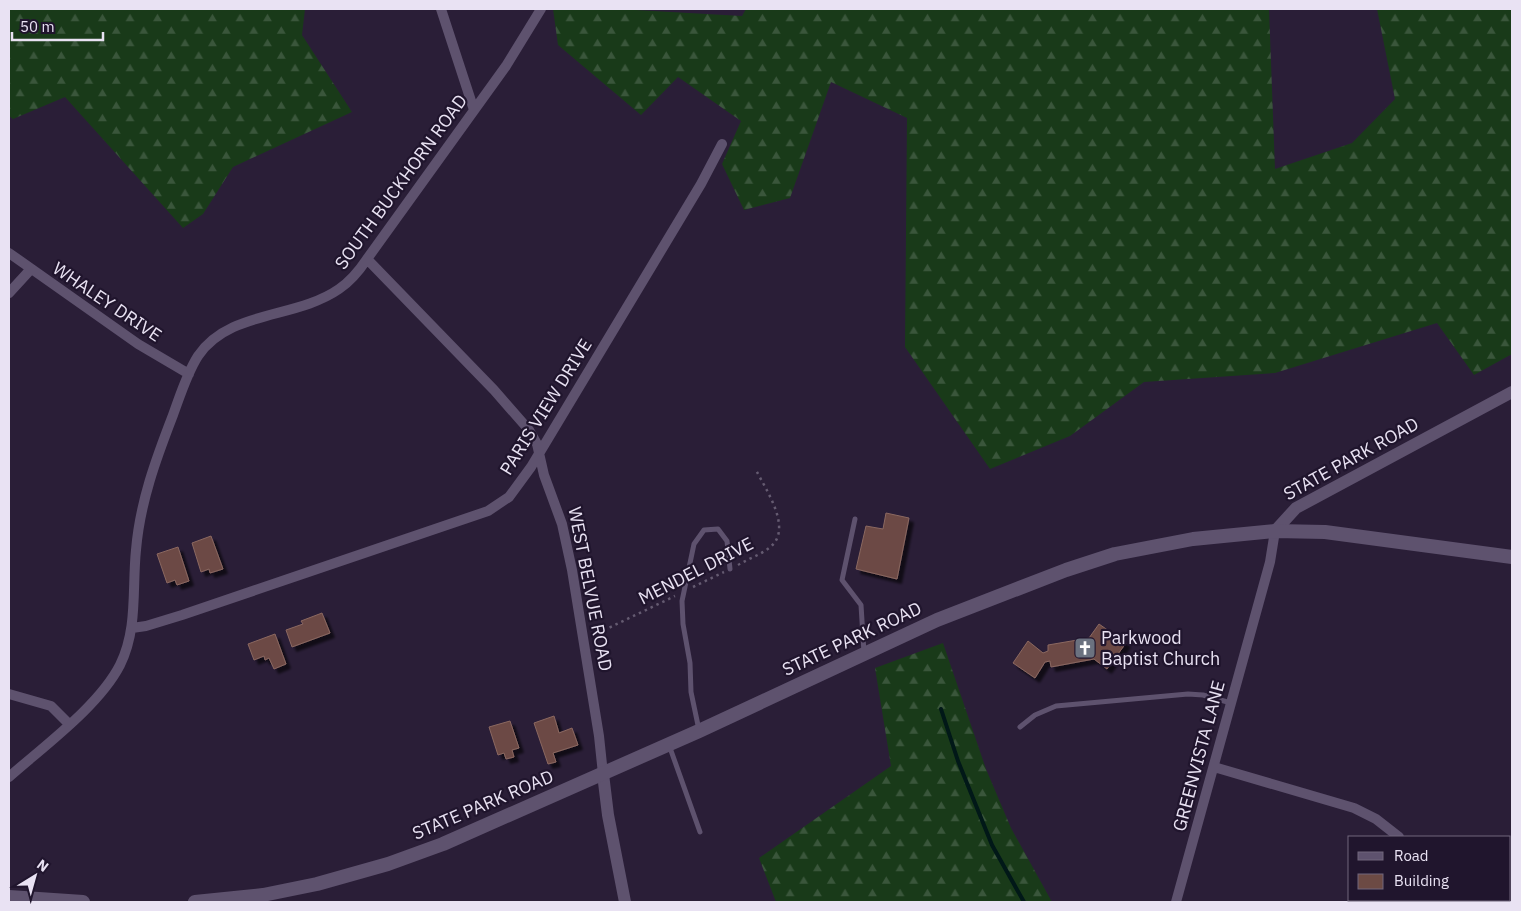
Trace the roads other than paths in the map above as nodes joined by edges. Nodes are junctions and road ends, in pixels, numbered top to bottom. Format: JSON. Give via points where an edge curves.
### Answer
{"nodes":[{"id":1,"x":441,"y":9,"type":"edge"},
{"id":2,"x":541,"y":9,"type":"edge"},
{"id":3,"x":474,"y":110,"type":"junction"},
{"id":4,"x":722,"y":144,"type":"dead end"},
{"id":5,"x":9,"y":253,"type":"edge"},
{"id":6,"x":367,"y":259,"type":"junction"},
{"id":7,"x":32,"y":269,"type":"junction"},
{"id":8,"x":9,"y":293,"type":"edge"},
{"id":9,"x":190,"y":374,"type":"junction"},
{"id":10,"x":1512,"y":392,"type":"edge"},
{"id":11,"x":540,"y":452,"type":"junction"},
{"id":12,"x":854,"y":519,"type":"dead end"},
{"id":13,"x":1275,"y":531,"type":"junction"},
{"id":14,"x":1512,"y":557,"type":"edge"},
{"id":15,"x":730,"y":569,"type":"road end"},
{"id":16,"x":132,"y":628,"type":"junction"},
{"id":17,"x":864,"y":656,"type":"junction"},
{"id":18,"x":9,"y":694,"type":"edge"},
{"id":19,"x":1231,"y":703,"type":"junction"},
{"id":20,"x":69,"y":724,"type":"junction"},
{"id":21,"x":1020,"y":727,"type":"dead end"},
{"id":22,"x":699,"y":731,"type":"junction"},
{"id":23,"x":669,"y":744,"type":"junction"},
{"id":24,"x":1214,"y":767,"type":"junction"},
{"id":25,"x":603,"y":774,"type":"junction"},
{"id":26,"x":9,"y":778,"type":"edge"},
{"id":27,"x":700,"y":832,"type":"dead end"},
{"id":28,"x":1398,"y":836,"type":"edge"},
{"id":29,"x":9,"y":897,"type":"edge"},
{"id":30,"x":232,"y":901,"type":"edge"},
{"id":31,"x":83,"y":902,"type":"edge"},
{"id":32,"x":194,"y":902,"type":"edge"},
{"id":33,"x":625,"y":902,"type":"edge"},
{"id":34,"x":1176,"y":902,"type":"edge"}],
"edges":[{"from":1,"to":3,"type":"street"},
{"from":2,"to":3,"type":"street","name":"SOUTH BUCKHORN ROAD"},
{"from":3,"to":6,"type":"street","name":"SOUTH BUCKHORN ROAD"},
{"from":4,"to":11,"type":"street","name":"PARIS VIEW DRIVE"},
{"from":5,"to":7,"type":"street","name":"WHALEY DRIVE"},
{"from":6,"to":9,"type":"street","name":"SOUTH BUCKHORN ROAD","via":[[348,282],[326,297],[219,334],[206,345]]},
{"from":6,"to":11,"type":"street","name":"WEST BELVUE ROAD","via":[[494,390],[529,430]]},
{"from":7,"to":8,"type":"street"},
{"from":7,"to":9,"type":"street","name":"WHALEY DRIVE","via":[[138,344]]},
{"from":9,"to":16,"type":"street","name":"SOUTH BUCKHORN ROAD","via":[[142,505],[135,552]]},
{"from":10,"to":13,"type":"street","name":"STATE PARK ROAD","via":[[1296,508]]},
{"from":11,"to":16,"type":"street","name":"PARIS VIEW DRIVE","via":[[509,497],[488,511],[182,615]]},
{"from":11,"to":25,"type":"street","name":"WEST BELVUE ROAD","via":[[544,475],[562,524],[584,639]]},
{"from":12,"to":17,"type":"lane","via":[[842,580],[861,605]]},
{"from":13,"to":14,"type":"main road","via":[[1325,532]]},
{"from":13,"to":17,"type":"main road","name":"STATE PARK ROAD","via":[[1193,538],[1115,554],[937,620]]},
{"from":13,"to":19,"type":"street","name":"GREENVISTA LANE","via":[[1270,562]]},
{"from":15,"to":22,"type":"lane","via":[[726,537],[718,529],[704,530],[694,544],[684,592],[683,624]]},
{"from":16,"to":20,"type":"street","name":"SOUTH BUCKHORN ROAD","via":[[113,676]]},
{"from":17,"to":22,"type":"main road","name":"STATE PARK ROAD"},
{"from":18,"to":20,"type":"street","via":[[52,706]]},
{"from":19,"to":21,"type":"lane","via":[[1188,694],[1056,706],[1034,715]]},
{"from":19,"to":24,"type":"street","name":"GREENVISTA LANE"},
{"from":20,"to":26,"type":"street","name":"SOUTH BUCKHORN ROAD"},
{"from":22,"to":23,"type":"main road","name":"STATE PARK ROAD"},
{"from":23,"to":25,"type":"main road","name":"STATE PARK ROAD"},
{"from":23,"to":27,"type":"lane"},
{"from":24,"to":28,"type":"street","via":[[1354,808],[1376,819]]},
{"from":24,"to":34,"type":"street","name":"GREENVISTA LANE"},
{"from":25,"to":30,"type":"main road","name":"STATE PARK ROAD","via":[[443,844],[388,864],[317,884]]},
{"from":25,"to":33,"type":"street","name":"WEST BELVUE ROAD"},
{"from":29,"to":31,"type":"main road"},
{"from":30,"to":32,"type":"main road","name":"STATE PARK ROAD"}]}
